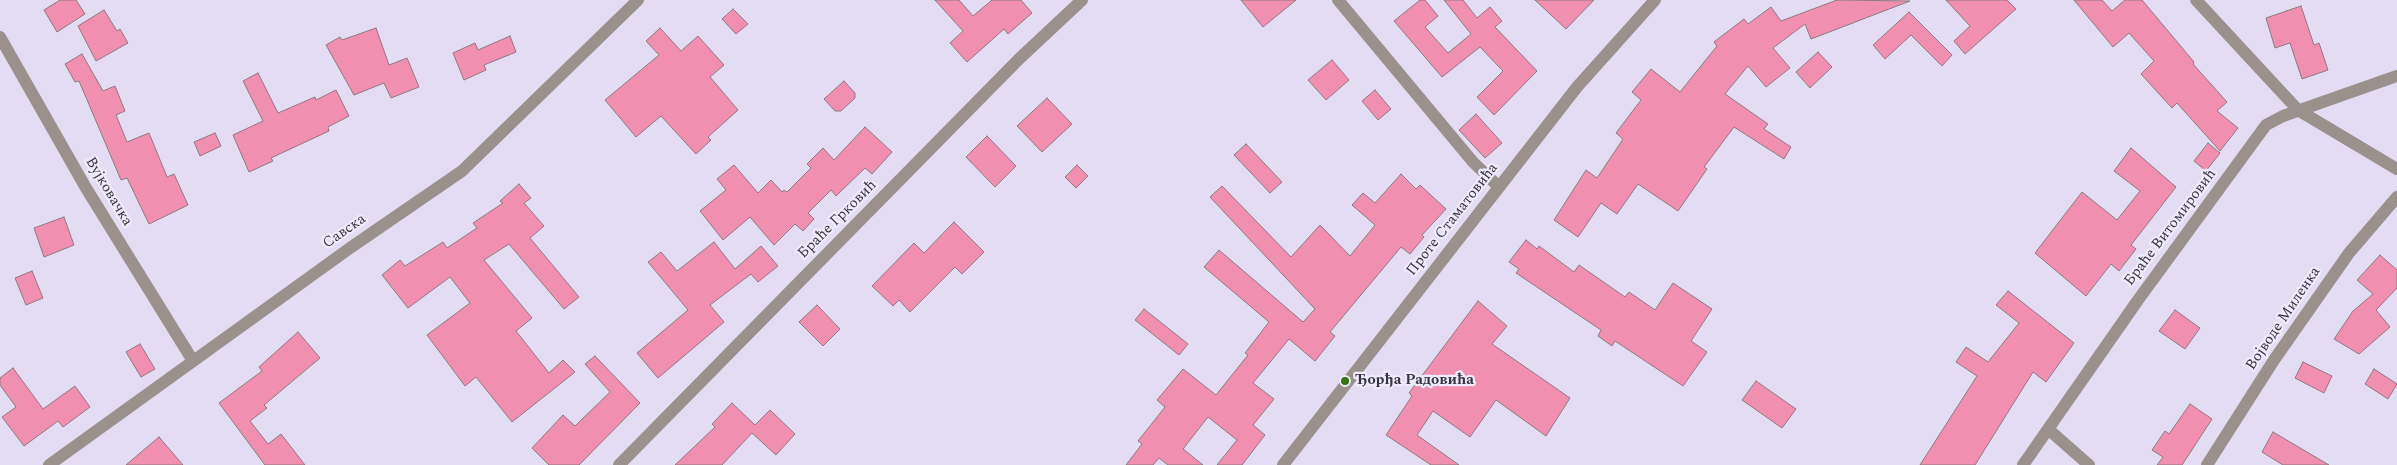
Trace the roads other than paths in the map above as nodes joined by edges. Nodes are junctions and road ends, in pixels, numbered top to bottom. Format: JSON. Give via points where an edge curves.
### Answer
{"nodes":[{"id":1,"x":638,"y":0,"type":"edge"},
{"id":2,"x":1082,"y":0,"type":"edge"},
{"id":3,"x":1338,"y":0,"type":"edge"},
{"id":4,"x":1655,"y":0,"type":"edge"},
{"id":5,"x":2196,"y":0,"type":"edge"},
{"id":6,"x":0,"y":37,"type":"edge"},
{"id":7,"x":2397,"y":76,"type":"edge"},
{"id":8,"x":2298,"y":110,"type":"junction"},
{"id":9,"x":2397,"y":169,"type":"edge"},
{"id":10,"x":1499,"y":187,"type":"junction"},
{"id":11,"x":2397,"y":197,"type":"edge"},
{"id":12,"x":193,"y":361,"type":"junction"},
{"id":13,"x":2048,"y":429,"type":"junction"},
{"id":14,"x":49,"y":465,"type":"edge"},
{"id":15,"x":619,"y":465,"type":"edge"},
{"id":16,"x":1282,"y":465,"type":"edge"},
{"id":17,"x":2023,"y":465,"type":"edge"},
{"id":18,"x":2089,"y":465,"type":"edge"},
{"id":19,"x":2208,"y":465,"type":"edge"}],
"edges":[{"from":1,"to":12,"type":"street","name":"Савска","via":[[462,171]]},
{"from":2,"to":15,"type":"street","name":"Браће Грковић","via":[[1019,59]]},
{"from":3,"to":10,"type":"street","via":[[1473,162]]},
{"from":4,"to":10,"type":"street","name":"Проте Стаматовића","via":[[1577,87]]},
{"from":5,"to":8,"type":"street"},
{"from":6,"to":12,"type":"street","name":"Вујковачка","via":[[86,188]]},
{"from":7,"to":8,"type":"street","name":"Браће Витомировић"},
{"from":8,"to":9,"type":"street"},
{"from":8,"to":13,"type":"street","name":"Браће Витомировић","via":[[2266,125]]},
{"from":10,"to":16,"type":"street","name":"Проте Стаматовића"},
{"from":11,"to":19,"type":"street","name":"Војводе Миленка","via":[[2349,253],[2274,360]]},
{"from":12,"to":14,"type":"street","name":"Савска"},
{"from":13,"to":17,"type":"street","name":"Браће Витомировић"},
{"from":13,"to":18,"type":"street"}]}
